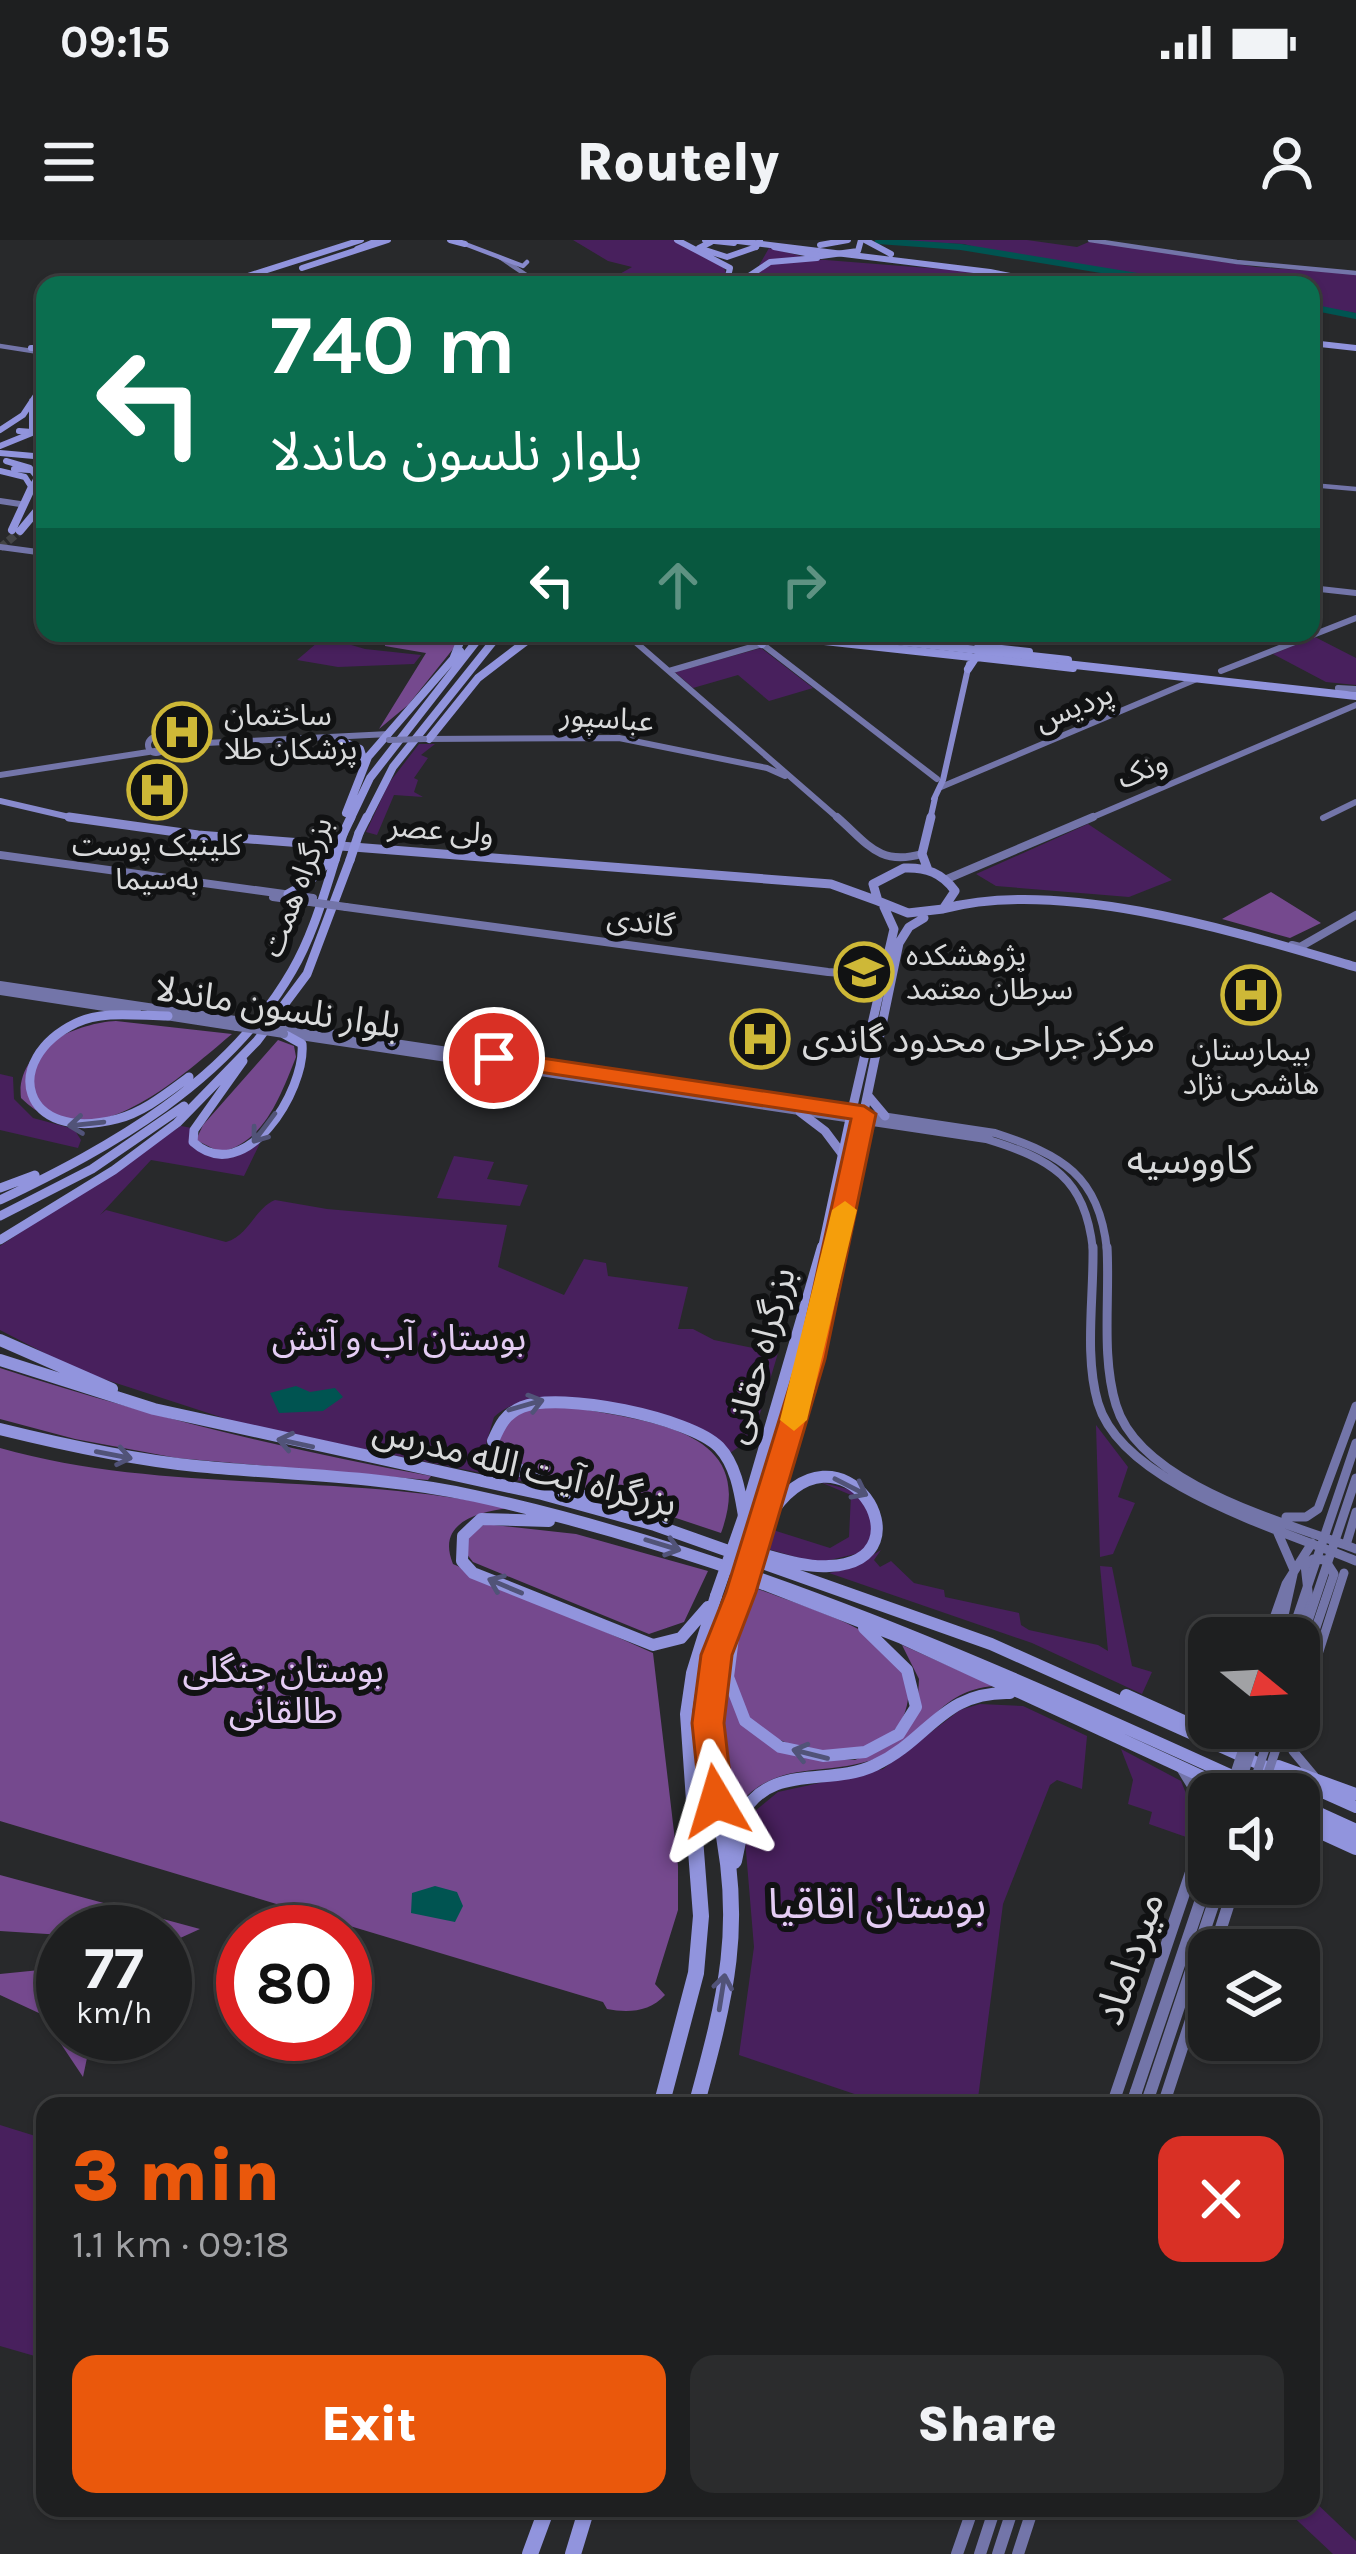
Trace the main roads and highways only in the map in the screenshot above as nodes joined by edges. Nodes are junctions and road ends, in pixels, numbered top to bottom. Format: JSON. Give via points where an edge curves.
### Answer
{"nodes":[{"id":1,"x":351,"y":240,"type":"edge"},
{"id":2,"x":370,"y":240,"type":"edge"},
{"id":3,"x":388,"y":240,"type":"edge"},
{"id":4,"x":452,"y":240,"type":"edge"},
{"id":5,"x":677,"y":240,"type":"edge"},
{"id":6,"x":705,"y":240,"type":"edge"},
{"id":7,"x":730,"y":240,"type":"edge"},
{"id":8,"x":848,"y":240,"type":"edge"},
{"id":9,"x":863,"y":240,"type":"edge"},
{"id":10,"x":1090,"y":240,"type":"edge"},
{"id":11,"x":1100,"y":240,"type":"edge"},
{"id":12,"x":464,"y":242,"type":"edge"},
{"id":13,"x":718,"y":242,"type":"edge"},
{"id":14,"x":763,"y":243,"type":"edge"},
{"id":15,"x":806,"y":244,"type":"junction"},
{"id":16,"x":830,"y":252,"type":"junction"},
{"id":17,"x":916,"y":258,"type":"junction"},
{"id":18,"x":926,"y":260,"type":"junction"},
{"id":19,"x":897,"y":261,"type":"junction"},
{"id":20,"x":524,"y":266,"type":"junction"},
{"id":21,"x":274,"y":269,"type":"junction"},
{"id":22,"x":1317,"y":269,"type":"junction"},
{"id":23,"x":296,"y":270,"type":"junction"},
{"id":24,"x":1356,"y":272,"type":"edge"},
{"id":25,"x":250,"y":276,"type":"edge"},
{"id":26,"x":260,"y":276,"type":"edge"},
{"id":27,"x":274,"y":276,"type":"edge"},
{"id":28,"x":533,"y":276,"type":"edge"},
{"id":29,"x":735,"y":276,"type":"edge"},
{"id":30,"x":742,"y":276,"type":"edge"},
{"id":31,"x":748,"y":276,"type":"edge"},
{"id":32,"x":1007,"y":276,"type":"edge"},
{"id":33,"x":1027,"y":276,"type":"edge"},
{"id":34,"x":1320,"y":342,"type":"edge"},
{"id":35,"x":0,"y":345,"type":"edge"},
{"id":36,"x":1356,"y":346,"type":"edge"},
{"id":37,"x":31,"y":348,"type":"joint"},
{"id":38,"x":36,"y":349,"type":"edge"},
{"id":39,"x":36,"y":350,"type":"edge"},
{"id":40,"x":36,"y":395,"type":"edge"},
{"id":41,"x":32,"y":401,"type":"junction"},
{"id":42,"x":0,"y":432,"type":"edge"},
{"id":43,"x":36,"y":432,"type":"edge"},
{"id":44,"x":1,"y":458,"type":"edge"},
{"id":45,"x":36,"y":460,"type":"edge"},
{"id":46,"x":36,"y":460,"type":"edge"},
{"id":47,"x":36,"y":462,"type":"edge"},
{"id":48,"x":1320,"y":487,"type":"edge"},
{"id":49,"x":1356,"y":490,"type":"edge"},
{"id":50,"x":36,"y":498,"type":"edge"},
{"id":51,"x":36,"y":510,"type":"edge"},
{"id":52,"x":36,"y":520,"type":"edge"},
{"id":53,"x":16,"y":531,"type":"junction"},
{"id":54,"x":0,"y":548,"type":"edge"},
{"id":55,"x":36,"y":552,"type":"edge"},
{"id":56,"x":1320,"y":591,"type":"edge"},
{"id":57,"x":1356,"y":595,"type":"edge"},
{"id":58,"x":1356,"y":618,"type":"edge"},
{"id":59,"x":1320,"y":632,"type":"edge"},
{"id":60,"x":460,"y":642,"type":"edge"},
{"id":61,"x":470,"y":642,"type":"edge"},
{"id":62,"x":472,"y":642,"type":"edge"},
{"id":63,"x":493,"y":642,"type":"edge"},
{"id":64,"x":522,"y":642,"type":"edge"},
{"id":65,"x":525,"y":642,"type":"edge"},
{"id":66,"x":635,"y":642,"type":"edge"},
{"id":67,"x":760,"y":642,"type":"edge"},
{"id":68,"x":861,"y":642,"type":"edge"},
{"id":69,"x":880,"y":642,"type":"edge"},
{"id":70,"x":886,"y":642,"type":"edge"},
{"id":71,"x":904,"y":642,"type":"edge"},
{"id":72,"x":1295,"y":642,"type":"edge"},
{"id":73,"x":894,"y":643,"type":"junction"},
{"id":74,"x":762,"y":644,"type":"junction"},
{"id":75,"x":974,"y":644,"type":"edge"},
{"id":76,"x":945,"y":649,"type":"junction"},
{"id":77,"x":454,"y":657,"type":"junction"},
{"id":78,"x":1028,"y":658,"type":"junction"},
{"id":79,"x":1067,"y":662,"type":"junction"},
{"id":80,"x":968,"y":669,"type":"junction"},
{"id":81,"x":669,"y":671,"type":"junction"},
{"id":82,"x":1179,"y":671,"type":"junction"},
{"id":83,"x":1221,"y":671,"type":"dead end"},
{"id":84,"x":1199,"y":679,"type":"junction"},
{"id":85,"x":1356,"y":691,"type":"edge"},
{"id":86,"x":447,"y":700,"type":"junction"},
{"id":87,"x":1356,"y":705,"type":"edge"},
{"id":88,"x":388,"y":738,"type":"junction"},
{"id":89,"x":426,"y":739,"type":"junction"},
{"id":90,"x":310,"y":741,"type":"junction"},
{"id":91,"x":340,"y":741,"type":"junction"},
{"id":92,"x":145,"y":746,"type":"junction"},
{"id":93,"x":161,"y":747,"type":"junction"},
{"id":94,"x":134,"y":753,"type":"junction"},
{"id":95,"x":766,"y":755,"type":"junction"},
{"id":96,"x":945,"y":756,"type":"junction"},
{"id":97,"x":728,"y":760,"type":"junction"},
{"id":98,"x":364,"y":764,"type":"junction"},
{"id":99,"x":757,"y":766,"type":"junction"},
{"id":100,"x":945,"y":768,"type":"junction"},
{"id":101,"x":965,"y":774,"type":"junction"},
{"id":102,"x":786,"y":775,"type":"junction"},
{"id":103,"x":0,"y":776,"type":"edge"},
{"id":104,"x":939,"y":783,"type":"junction"},
{"id":105,"x":0,"y":801,"type":"edge"},
{"id":106,"x":1356,"y":802,"type":"edge"},
{"id":107,"x":1323,"y":818,"type":"dead end"},
{"id":108,"x":348,"y":820,"type":"junction"},
{"id":109,"x":922,"y":854,"type":"junction"},
{"id":110,"x":336,"y":856,"type":"junction"},
{"id":111,"x":0,"y":857,"type":"edge"},
{"id":112,"x":928,"y":870,"type":"junction"},
{"id":113,"x":884,"y":873,"type":"junction"},
{"id":114,"x":947,"y":879,"type":"junction"},
{"id":115,"x":286,"y":898,"type":"junction"},
{"id":116,"x":880,"y":903,"type":"junction"},
{"id":117,"x":938,"y":911,"type":"junction"},
{"id":118,"x":1356,"y":915,"type":"edge"},
{"id":119,"x":1276,"y":944,"type":"junction"},
{"id":120,"x":1356,"y":967,"type":"edge"},
{"id":121,"x":884,"y":970,"type":"junction"},
{"id":122,"x":828,"y":972,"type":"junction"},
{"id":123,"x":880,"y":987,"type":"junction"},
{"id":124,"x":0,"y":988,"type":"edge"},
{"id":125,"x":168,"y":1016,"type":"junction"},
{"id":126,"x":239,"y":1024,"type":"junction"},
{"id":127,"x":290,"y":1031,"type":"junction"},
{"id":128,"x":253,"y":1046,"type":"junction"},
{"id":129,"x":226,"y":1054,"type":"junction"},
{"id":130,"x":16,"y":1075,"type":"dead end"},
{"id":131,"x":214,"y":1082,"type":"junction"},
{"id":132,"x":868,"y":1094,"type":"junction"},
{"id":133,"x":19,"y":1102,"type":"dead end"},
{"id":134,"x":800,"y":1112,"type":"junction"},
{"id":135,"x":885,"y":1116,"type":"junction"},
{"id":136,"x":860,"y":1118,"type":"junction"},
{"id":137,"x":108,"y":1144,"type":"junction"},
{"id":138,"x":843,"y":1156,"type":"junction"},
{"id":139,"x":0,"y":1189,"type":"edge"},
{"id":140,"x":0,"y":1200,"type":"edge"},
{"id":141,"x":0,"y":1216,"type":"edge"},
{"id":142,"x":0,"y":1235,"type":"edge"},
{"id":143,"x":0,"y":1340,"type":"edge"},
{"id":144,"x":0,"y":1360,"type":"edge"},
{"id":145,"x":1356,"y":1406,"type":"edge"},
{"id":146,"x":169,"y":1412,"type":"junction"},
{"id":147,"x":0,"y":1429,"type":"edge"},
{"id":148,"x":1356,"y":1443,"type":"edge"},
{"id":149,"x":1356,"y":1478,"type":"edge"},
{"id":150,"x":1327,"y":1491,"type":"junction"},
{"id":151,"x":1356,"y":1509,"type":"edge"},
{"id":152,"x":744,"y":1516,"type":"junction"},
{"id":153,"x":1272,"y":1516,"type":"junction"},
{"id":154,"x":655,"y":1525,"type":"junction"},
{"id":155,"x":605,"y":1528,"type":"junction"},
{"id":156,"x":760,"y":1528,"type":"junction"},
{"id":157,"x":1276,"y":1529,"type":"junction"},
{"id":158,"x":1306,"y":1537,"type":"junction"},
{"id":159,"x":1351,"y":1547,"type":"edge"},
{"id":160,"x":722,"y":1548,"type":"junction"},
{"id":161,"x":704,"y":1558,"type":"junction"},
{"id":162,"x":1294,"y":1568,"type":"junction"},
{"id":163,"x":1347,"y":1570,"type":"edge"},
{"id":164,"x":741,"y":1592,"type":"junction"},
{"id":165,"x":716,"y":1596,"type":"junction"},
{"id":166,"x":831,"y":1600,"type":"junction"},
{"id":167,"x":917,"y":1614,"type":"junction"},
{"id":168,"x":1276,"y":1617,"type":"edge"},
{"id":169,"x":1286,"y":1617,"type":"edge"},
{"id":170,"x":1300,"y":1617,"type":"edge"},
{"id":171,"x":1302,"y":1617,"type":"edge"},
{"id":172,"x":1309,"y":1617,"type":"edge"},
{"id":173,"x":853,"y":1621,"type":"junction"},
{"id":174,"x":1320,"y":1631,"type":"edge"},
{"id":175,"x":1320,"y":1651,"type":"edge"},
{"id":176,"x":1049,"y":1706,"type":"junction"},
{"id":177,"x":1188,"y":1722,"type":"edge"},
{"id":178,"x":1243,"y":1749,"type":"edge"},
{"id":179,"x":1292,"y":1749,"type":"edge"},
{"id":180,"x":1177,"y":1765,"type":"junction"},
{"id":181,"x":1193,"y":1773,"type":"edge"},
{"id":182,"x":1226,"y":1773,"type":"edge"},
{"id":183,"x":1303,"y":1773,"type":"edge"},
{"id":184,"x":1311,"y":1773,"type":"edge"},
{"id":185,"x":1320,"y":1779,"type":"edge"},
{"id":186,"x":1188,"y":1782,"type":"edge"},
{"id":187,"x":1356,"y":1794,"type":"edge"},
{"id":188,"x":1356,"y":1807,"type":"edge"},
{"id":189,"x":1320,"y":1816,"type":"edge"},
{"id":190,"x":1320,"y":1831,"type":"edge"},
{"id":191,"x":1356,"y":1832,"type":"edge"},
{"id":192,"x":1356,"y":1847,"type":"edge"},
{"id":193,"x":733,"y":1880,"type":"junction"},
{"id":194,"x":1188,"y":1886,"type":"edge"},
{"id":195,"x":1200,"y":1905,"type":"edge"},
{"id":196,"x":1212,"y":1905,"type":"edge"},
{"id":197,"x":1177,"y":1918,"type":"junction"},
{"id":198,"x":1188,"y":1937,"type":"edge"},
{"id":199,"x":1188,"y":1960,"type":"edge"},
{"id":200,"x":1160,"y":1968,"type":"junction"},
{"id":201,"x":1188,"y":2029,"type":"edge"},
{"id":202,"x":663,"y":2097,"type":"edge"},
{"id":203,"x":698,"y":2097,"type":"edge"},
{"id":204,"x":1115,"y":2097,"type":"edge"},
{"id":205,"x":1141,"y":2097,"type":"edge"},
{"id":206,"x":1141,"y":2097,"type":"edge"},
{"id":207,"x":1166,"y":2097,"type":"edge"},
{"id":208,"x":544,"y":2517,"type":"edge"},
{"id":209,"x":584,"y":2517,"type":"edge"},
{"id":210,"x":970,"y":2517,"type":"edge"},
{"id":211,"x":992,"y":2517,"type":"edge"},
{"id":212,"x":1010,"y":2517,"type":"edge"},
{"id":213,"x":1030,"y":2517,"type":"edge"},
{"id":214,"x":530,"y":2554,"type":"edge"},
{"id":215,"x":573,"y":2554,"type":"edge"},
{"id":216,"x":957,"y":2554,"type":"edge"},
{"id":217,"x":980,"y":2554,"type":"edge"},
{"id":218,"x":1000,"y":2554,"type":"edge"},
{"id":219,"x":1018,"y":2554,"type":"edge"}],
"edges":[{"from":1,"to":21,"type":"highway"},
{"from":2,"to":21,"type":"highway"},
{"from":2,"to":23,"type":"highway"},
{"from":2,"to":26,"type":"highway"},
{"from":3,"to":23,"type":"highway"},
{"from":4,"to":12,"type":"highway"},
{"from":5,"to":29,"type":"highway"},
{"from":6,"to":13,"type":"highway"},
{"from":7,"to":16,"type":"highway"},
{"from":8,"to":15,"type":"highway"},
{"from":9,"to":14,"type":"highway","bridge":true,"via":[[861,249],[838,256]]},
{"from":9,"to":17,"type":"highway"},
{"from":10,"to":22,"type":"main road"},
{"from":11,"to":22,"type":"main road"},
{"from":12,"to":20,"type":"main road"},
{"from":12,"to":20,"type":"main road"},
{"from":13,"to":14,"type":"highway"},
{"from":13,"to":14,"type":"highway","via":[[699,248],[724,258]]},
{"from":14,"to":15,"type":"highway"},
{"from":14,"to":16,"type":"highway"},
{"from":14,"to":18,"type":"highway"},
{"from":14,"to":30,"type":"highway"},
{"from":15,"to":17,"type":"highway"},
{"from":16,"to":19,"type":"highway"},
{"from":17,"to":18,"type":"highway"},
{"from":18,"to":33,"type":"highway"},
{"from":19,"to":31,"type":"highway","via":[[784,259]]},
{"from":19,"to":32,"type":"highway"},
{"from":20,"to":28,"type":"main road"},
{"from":21,"to":25,"type":"highway"},
{"from":22,"to":24,"type":"main road"},
{"from":23,"to":27,"type":"highway"},
{"from":34,"to":36,"type":"highway"},
{"from":35,"to":37,"type":"main road"},
{"from":35,"to":39,"type":"main road"},
{"from":37,"to":38,"type":"highway"},
{"from":40,"to":41,"type":"highway"},
{"from":41,"to":42,"type":"highway"},
{"from":41,"to":44,"type":"highway","via":[[32,434]]},
{"from":42,"to":43,"type":"highway","bridge":true},
{"from":44,"to":45,"type":"highway"},
{"from":44,"to":46,"type":"highway"},
{"from":44,"to":47,"type":"highway","bridge":true,"via":[[14,469]]},
{"from":44,"to":53,"type":"highway","via":[[35,473]]},
{"from":48,"to":49,"type":"main road"},
{"from":50,"to":53,"type":"highway"},
{"from":51,"to":53,"type":"highway"},
{"from":52,"to":53,"type":"highway"},
{"from":54,"to":55,"type":"main road"},
{"from":56,"to":57,"type":"main road"},
{"from":58,"to":59,"type":"main road"},
{"from":60,"to":77,"type":"highway"},
{"from":61,"to":77,"type":"highway"},
{"from":62,"to":108,"type":"highway","name":"بزرگراه همت"},
{"from":63,"to":86,"type":"highway","name":"بزرگراه همت"},
{"from":64,"to":86,"type":"highway"},
{"from":65,"to":89,"type":"highway","via":[[484,672]]},
{"from":66,"to":81,"type":"main road"},
{"from":67,"to":74,"type":"highway"},
{"from":68,"to":76,"type":"highway"},
{"from":69,"to":73,"type":"highway"},
{"from":70,"to":73,"type":"highway"},
{"from":71,"to":76,"type":"highway"},
{"from":72,"to":83,"type":"main road"},
{"from":73,"to":79,"type":"highway","bridge":true},
{"from":74,"to":81,"type":"main road"},
{"from":74,"to":104,"type":"main road"},
{"from":75,"to":76,"type":"highway"},
{"from":75,"to":78,"type":"highway"},
{"from":75,"to":80,"type":"main road"},
{"from":77,"to":88,"type":"highway"},
{"from":78,"to":80,"type":"highway","via":[[976,657]]},
{"from":78,"to":82,"type":"highway"},
{"from":78,"to":84,"type":"highway"},
{"from":79,"to":82,"type":"highway"},
{"from":79,"to":84,"type":"highway"},
{"from":80,"to":96,"type":"main road"},
{"from":81,"to":95,"type":"main road"},
{"from":82,"to":85,"type":"highway"},
{"from":84,"to":85,"type":"highway"},
{"from":84,"to":101,"type":"main road","name":"پردیس"},
{"from":86,"to":128,"type":"highway","name":"بزرگراه همت","bridge":true,"via":[[377,790],[307,974]]},
{"from":87,"to":114,"type":"main road","name":"ونک"},
{"from":88,"to":89,"type":"main road","name":"عباسپور","bridge":true},
{"from":88,"to":90,"type":"main road"},
{"from":88,"to":91,"type":"main road"},
{"from":88,"to":98,"type":"highway"},
{"from":89,"to":97,"type":"main road","name":"عباسپور","via":[[619,738]]},
{"from":90,"to":91,"type":"main road"},
{"from":90,"to":93,"type":"main road"},
{"from":91,"to":98,"type":"highway","via":[[360,749]]},
{"from":92,"to":93,"type":"main road"},
{"from":92,"to":93,"type":"main road"},
{"from":92,"to":94,"type":"main road"},
{"from":93,"to":94,"type":"main road"},
{"from":94,"to":103,"type":"main road"},
{"from":95,"to":97,"type":"main road"},
{"from":95,"to":99,"type":"main road"},
{"from":95,"to":102,"type":"main road"},
{"from":96,"to":100,"type":"main road"},
{"from":96,"to":104,"type":"main road"},
{"from":97,"to":99,"type":"main road","name":"عباسپور"},
{"from":98,"to":108,"type":"highway"},
{"from":99,"to":102,"type":"main road","name":"عباسپور"},
{"from":100,"to":101,"type":"main road"},
{"from":100,"to":104,"type":"main road"},
{"from":101,"to":104,"type":"main road","name":"پردیس"},
{"from":102,"to":109,"type":"main road","via":[[891,860]]},
{"from":102,"to":113,"type":"main road","via":[[882,862]]},
{"from":104,"to":109,"type":"main road"},
{"from":105,"to":116,"type":"main road","name":"ولی عصر","via":[[152,829],[831,884]]},
{"from":106,"to":107,"type":"main road"},
{"from":108,"to":110,"type":"highway","name":"بزرگراه همت","bridge":true},
{"from":109,"to":112,"type":"main road"},
{"from":110,"to":115,"type":"highway"},
{"from":110,"to":129,"type":"highway","name":"بزرگراه همت","via":[[291,973]]},
{"from":111,"to":115,"type":"main road","name":"گاندی"},
{"from":112,"to":113,"type":"main road"},
{"from":112,"to":114,"type":"main road"},
{"from":113,"to":116,"type":"main road","name":"بزرگراه حقانی","via":[[872,887]]},
{"from":114,"to":117,"type":"main road","via":[[955,895]]},
{"from":115,"to":122,"type":"main road","name":"گاندی","bridge":true},
{"from":116,"to":117,"type":"main road","name":"ولی عصر","via":[[905,914]]},
{"from":116,"to":121,"type":"main road","name":"بزرگراه حقانی","via":[[894,929]]},
{"from":117,"to":119,"type":"main road","via":[[993,897],[1111,905]]},
{"from":117,"to":132,"type":"main road","name":"بزرگراه حقانی","via":[[899,943]]},
{"from":118,"to":119,"type":"main road","via":[[1307,943]]},
{"from":119,"to":120,"type":"main road"},
{"from":121,"to":122,"type":"main road","name":"گاندی"},
{"from":121,"to":123,"type":"main road","name":"بزرگراه حقانی"},
{"from":122,"to":123,"type":"main road"},
{"from":123,"to":136,"type":"main road","name":"بزرگراه حقانی"},
{"from":124,"to":125,"type":"main road","name":"بلوار نلسون ماندلا"},
{"from":124,"to":126,"type":"main road","name":"بلوار نلسون ماندلا"},
{"from":125,"to":126,"type":"main road","name":"بلوار نلسون ماندلا"},
{"from":125,"to":130,"type":"highway","via":[[75,1023],[33,1050]]},
{"from":126,"to":127,"type":"main road","name":"بلوار نلسون ماندلا","bridge":true},
{"from":127,"to":128,"type":"highway","one_way":true,"via":[[304,1060],[265,1130],[238,1151],[203,1151],[194,1130]]},
{"from":127,"to":134,"type":"main road","name":"بلوار نلسون ماندلا"},
{"from":127,"to":136,"type":"main road","name":"بلوار نلسون ماندلا"},
{"from":128,"to":131,"type":"highway"},
{"from":129,"to":133,"type":"highway","one_way":true,"via":[[115,1120],[64,1126]]},
{"from":129,"to":137,"type":"highway","name":"بزرگراه همت"},
{"from":131,"to":141,"type":"highway","via":[[117,1154]]},
{"from":131,"to":142,"type":"highway","via":[[134,1155]]},
{"from":132,"to":135,"type":"main road"},
{"from":132,"to":136,"type":"main road","name":"بزرگراه حقانی"},
{"from":134,"to":136,"type":"main road","name":"بلوار نلسون ماندلا"},
{"from":134,"to":138,"type":"main road"},
{"from":135,"to":136,"type":"main road","name":"بلوار نلسون ماندلا"},
{"from":135,"to":153,"type":"main road","name":"بلوار نلسون ماندلا","via":[[1027,1141],[1081,1174],[1105,1219],[1110,1380],[1126,1429],[1174,1472]]},
{"from":136,"to":138,"type":"highway","name":"بزرگراه حقانی"},
{"from":136,"to":156,"type":"highway","name":"بزرگراه حقانی","via":[[816,1341]]},
{"from":136,"to":157,"type":"main road","name":"بلوار نلسون ماندلا","via":[[1010,1144],[1073,1182],[1090,1216],[1093,1373],[1108,1427],[1167,1481]]},
{"from":137,"to":139,"type":"highway"},
{"from":137,"to":140,"type":"highway","name":"بزرگراه همت"},
{"from":138,"to":152,"type":"highway","name":"بزرگراه حقانی"},
{"from":143,"to":146,"type":"highway"},
{"from":144,"to":146,"type":"highway","name":"بزرگراه آیت الله مدرس"},
{"from":145,"to":150,"type":"main road"},
{"from":154,"to":146,"type":"highway","name":"بزرگراه آیت الله مدرس","one_way":true},
{"from":147,"to":155,"type":"highway","name":"بزرگراه آیت الله مدرس","one_way":true,"via":[[136,1459],[449,1490]]},
{"from":148,"to":170,"type":"main road","bridge":true},
{"from":149,"to":172,"type":"main road","bridge":true},
{"from":150,"to":151,"type":"main road","via":[[1336,1506]]},
{"from":150,"to":153,"type":"main road","via":[[1310,1515]]},
{"from":151,"to":159,"type":"main road"},
{"from":154,"to":152,"type":"highway","one_way":true,"via":[[518,1471],[495,1447],[500,1419],[523,1403],[554,1400],[703,1435],[731,1461]]},
{"from":152,"to":165,"type":"highway","name":"بزرگراه حقانی","bridge":true},
{"from":153,"to":158,"type":"main road","name":"بلوار نلسون ماندلا"},
{"from":154,"to":160,"type":"highway","name":"بزرگراه آیت الله مدرس"},
{"from":155,"to":161,"type":"highway","name":"بزرگراه آیت الله مدرس","one_way":true},
{"from":165,"to":155,"type":"highway","one_way":true,"via":[[681,1638],[644,1643],[472,1573],[460,1552],[468,1529],[491,1517]]},
{"from":156,"to":160,"type":"highway","one_way":true,"via":[[790,1487],[821,1477],[868,1494],[880,1522],[870,1552],[838,1567]]},
{"from":156,"to":164,"type":"highway","name":"بزرگراه حقانی","bridge":true},
{"from":157,"to":158,"type":"main road","name":"بلوار نلسون ماندلا"},
{"from":157,"to":162,"type":"main road"},
{"from":158,"to":159,"type":"main road"},
{"from":158,"to":162,"type":"main road"},
{"from":158,"to":163,"type":"main road","name":"بلوار نلسون ماندلا"},
{"from":160,"to":167,"type":"highway","name":"بزرگراه آیت الله مدرس"},
{"from":161,"to":166,"type":"highway","name":"بزرگراه آیت الله مدرس"},
{"from":161,"to":173,"type":"highway"},
{"from":162,"to":168,"type":"main road"},
{"from":162,"to":169,"type":"main road"},
{"from":163,"to":171,"type":"main road","via":[[1325,1560],[1305,1565],[1309,1600]]},
{"from":163,"to":174,"type":"main road"},
{"from":163,"to":175,"type":"main road"},
{"from":173,"to":164,"type":"highway","one_way":true,"via":[[909,1668],[913,1715],[901,1733],[865,1755],[801,1754],[756,1728],[733,1695],[728,1662]]},
{"from":164,"to":193,"type":"highway","name":"بزرگراه حقانی","via":[[717,1655],[708,1723]]},
{"from":165,"to":202,"type":"highway","name":"بزرگراه حقانی","via":[[686,1714],[698,1954]]},
{"from":166,"to":173,"type":"highway"},
{"from":166,"to":182,"type":"highway","name":"بزرگراه آیت الله مدرس"},
{"from":167,"to":177,"type":"highway","via":[[964,1624]]},
{"from":167,"to":188,"type":"highway","name":"بزرگراه آیت الله مدرس"},
{"from":173,"to":176,"type":"highway"},
{"from":176,"to":180,"type":"highway"},
{"from":176,"to":193,"type":"highway","via":[[1000,1691],[967,1694],[901,1752],[860,1773],[769,1786],[739,1821]]},
{"from":178,"to":183,"type":"highway"},
{"from":179,"to":184,"type":"main road"},
{"from":180,"to":181,"type":"highway"},
{"from":180,"to":186,"type":"main road","name":"میرداماد"},
{"from":185,"to":187,"type":"highway"},
{"from":189,"to":191,"type":"highway"},
{"from":190,"to":192,"type":"highway"},
{"from":203,"to":193,"type":"highway","name":"بزرگراه حقانی","one_way":true,"via":[[723,1991]]},
{"from":194,"to":197,"type":"main road","name":"میرداماد"},
{"from":195,"to":205,"type":"main road","bridge":true},
{"from":196,"to":206,"type":"main road","bridge":true},
{"from":197,"to":198,"type":"main road"},
{"from":197,"to":200,"type":"main road","name":"میرداماد"},
{"from":199,"to":200,"type":"main road"},
{"from":200,"to":204,"type":"main road","name":"میرداماد"},
{"from":201,"to":207,"type":"main road","name":"میرداماد"},
{"from":208,"to":214,"type":"highway"},
{"from":209,"to":215,"type":"highway"},
{"from":210,"to":216,"type":"main road"},
{"from":211,"to":217,"type":"main road"},
{"from":212,"to":218,"type":"main road"},
{"from":213,"to":219,"type":"main road"}]}
